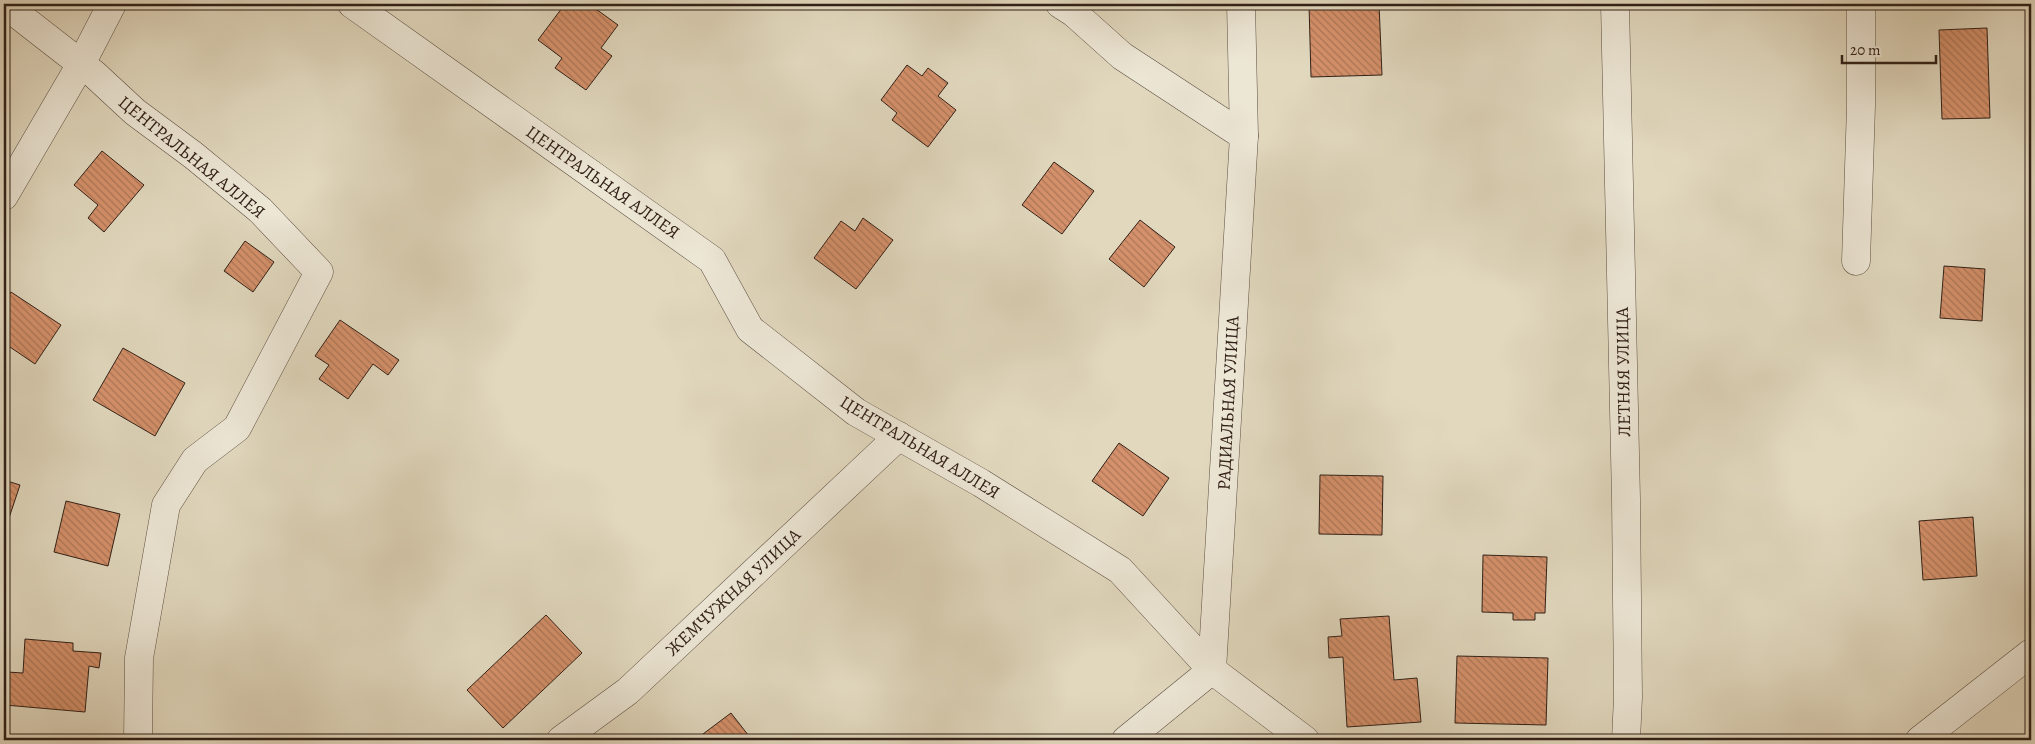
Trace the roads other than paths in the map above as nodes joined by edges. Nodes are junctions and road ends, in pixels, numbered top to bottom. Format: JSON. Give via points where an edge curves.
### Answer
{"nodes":[{"id":1,"x":4,"y":4,"type":"edge"},
{"id":2,"x":112,"y":4,"type":"edge"},
{"id":3,"x":352,"y":4,"type":"edge"},
{"id":4,"x":1060,"y":4,"type":"edge"},
{"id":5,"x":1241,"y":4,"type":"edge"},
{"id":6,"x":1615,"y":4,"type":"edge"},
{"id":7,"x":1861,"y":4,"type":"edge"},
{"id":8,"x":81,"y":64,"type":"junction"},
{"id":9,"x":1244,"y":136,"type":"junction"},
{"id":10,"x":4,"y":196,"type":"edge"},
{"id":11,"x":1856,"y":261,"type":"dead end"},
{"id":12,"x":899,"y":436,"type":"junction"},
{"id":13,"x":2031,"y":653,"type":"edge"},
{"id":14,"x":1212,"y":670,"type":"junction"},
{"id":15,"x":138,"y":740,"type":"edge"},
{"id":16,"x":561,"y":740,"type":"edge"},
{"id":17,"x":1126,"y":740,"type":"edge"},
{"id":18,"x":1305,"y":740,"type":"edge"},
{"id":19,"x":1626,"y":740,"type":"edge"},
{"id":20,"x":1920,"y":740,"type":"edge"}],
"edges":[{"from":1,"to":8,"type":"street","name":"ЦЕНТРАЛЬНАЯ АЛЛЕЯ"},
{"from":2,"to":8,"type":"street"},
{"from":3,"to":12,"type":"street","name":"ЦЕНТРАЛЬНАЯ АЛЛЕЯ","via":[[712,260],[750,329],[856,412]]},
{"from":4,"to":9,"type":"street","via":[[1122,56]]},
{"from":5,"to":9,"type":"street","name":"РАДИАЛЬНАЯ УЛИЦА"},
{"from":6,"to":19,"type":"street","name":"ЛЕТНЯЯ УЛИЦА","via":[[1626,490]]},
{"from":7,"to":11,"type":"street"},
{"from":8,"to":10,"type":"street"},
{"from":8,"to":15,"type":"street","name":"ЦЕНТРАЛЬНАЯ АЛЛЕЯ","via":[[134,112],[260,210],[320,272],[238,428],[195,460],[166,505],[139,658]]},
{"from":9,"to":14,"type":"street","name":"РАДИАЛЬНАЯ УЛИЦА"},
{"from":12,"to":14,"type":"street","name":"ЦЕНТРАЛЬНАЯ АЛЛЕЯ","via":[[1120,570]]},
{"from":12,"to":16,"type":"street","name":"ЖЕМЧУЖНАЯ УЛИЦА","via":[[628,691]]},
{"from":13,"to":20,"type":"street"},
{"from":14,"to":17,"type":"street"},
{"from":14,"to":18,"type":"street","name":"ЦЕНТРАЛЬНАЯ АЛЛЕЯ"}]}
